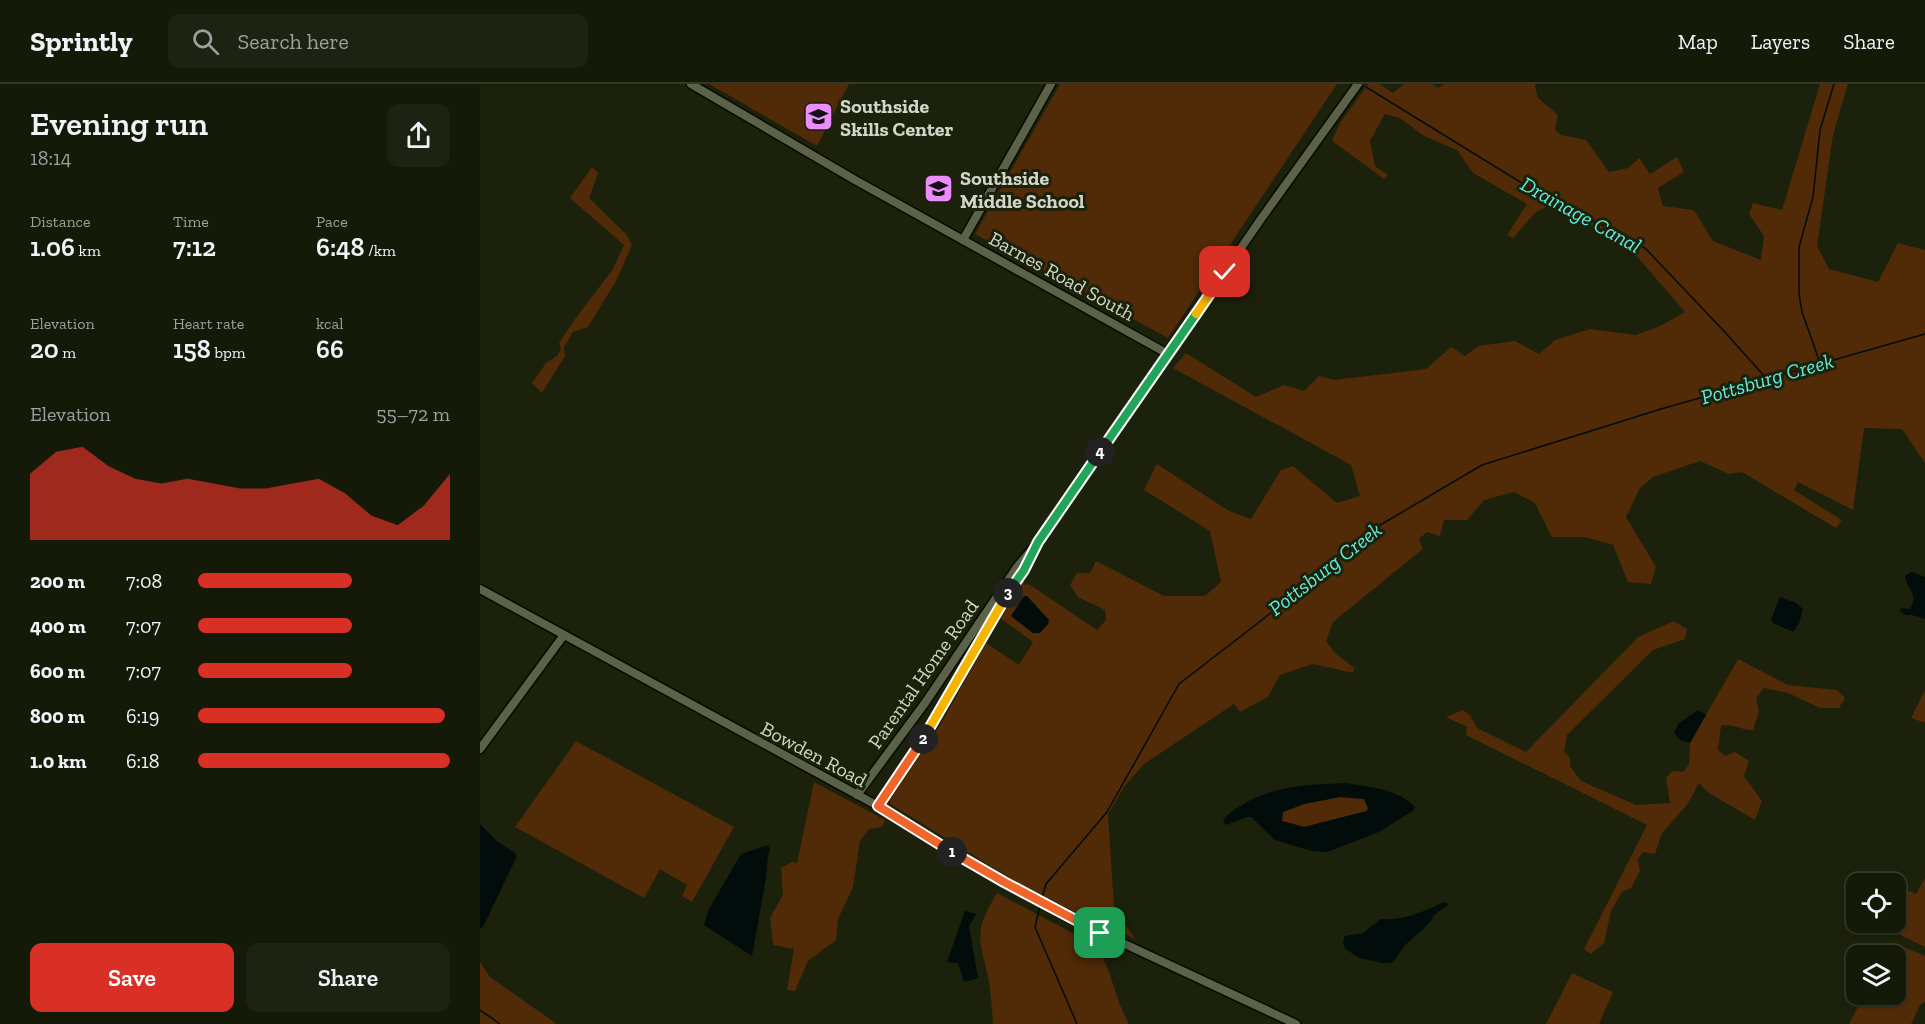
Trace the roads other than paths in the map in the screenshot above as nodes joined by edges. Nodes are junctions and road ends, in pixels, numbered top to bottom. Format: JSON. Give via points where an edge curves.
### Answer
{"nodes":[{"id":1,"x":691,"y":84,"type":"edge"},
{"id":2,"x":1051,"y":84,"type":"edge"},
{"id":3,"x":1358,"y":84,"type":"edge"},
{"id":4,"x":963,"y":240,"type":"junction"},
{"id":5,"x":1168,"y":354,"type":"junction"},
{"id":6,"x":480,"y":589,"type":"edge"},
{"id":7,"x":982,"y":628,"type":"junction"},
{"id":8,"x":564,"y":635,"type":"junction"},
{"id":9,"x":480,"y":749,"type":"edge"},
{"id":10,"x":858,"y":795,"type":"junction"},
{"id":11,"x":878,"y":806,"type":"junction"},
{"id":12,"x":1296,"y":1024,"type":"edge"}],
"edges":[{"from":1,"to":4,"type":"main road","name":"Barnes Road South"},
{"from":2,"to":4,"type":"main road"},
{"from":3,"to":5,"type":"main road","name":"Parental Home Road"},
{"from":4,"to":5,"type":"main road","name":"Barnes Road South"},
{"from":5,"to":7,"type":"main road","name":"Parental Home Road","via":[[1017,567]]},
{"from":6,"to":8,"type":"main road","name":"Bowden Road"},
{"from":7,"to":10,"type":"main road","name":"Parental Home Road"},
{"from":7,"to":11,"type":"main road","name":"Parental Home Road","via":[[940,712]]},
{"from":8,"to":9,"type":"main road"},
{"from":8,"to":10,"type":"main road","name":"Bowden Road"},
{"from":10,"to":11,"type":"main road","name":"Bowden Road"},
{"from":11,"to":12,"type":"main road","name":"Bowden Road","via":[[1067,917]]}]}
